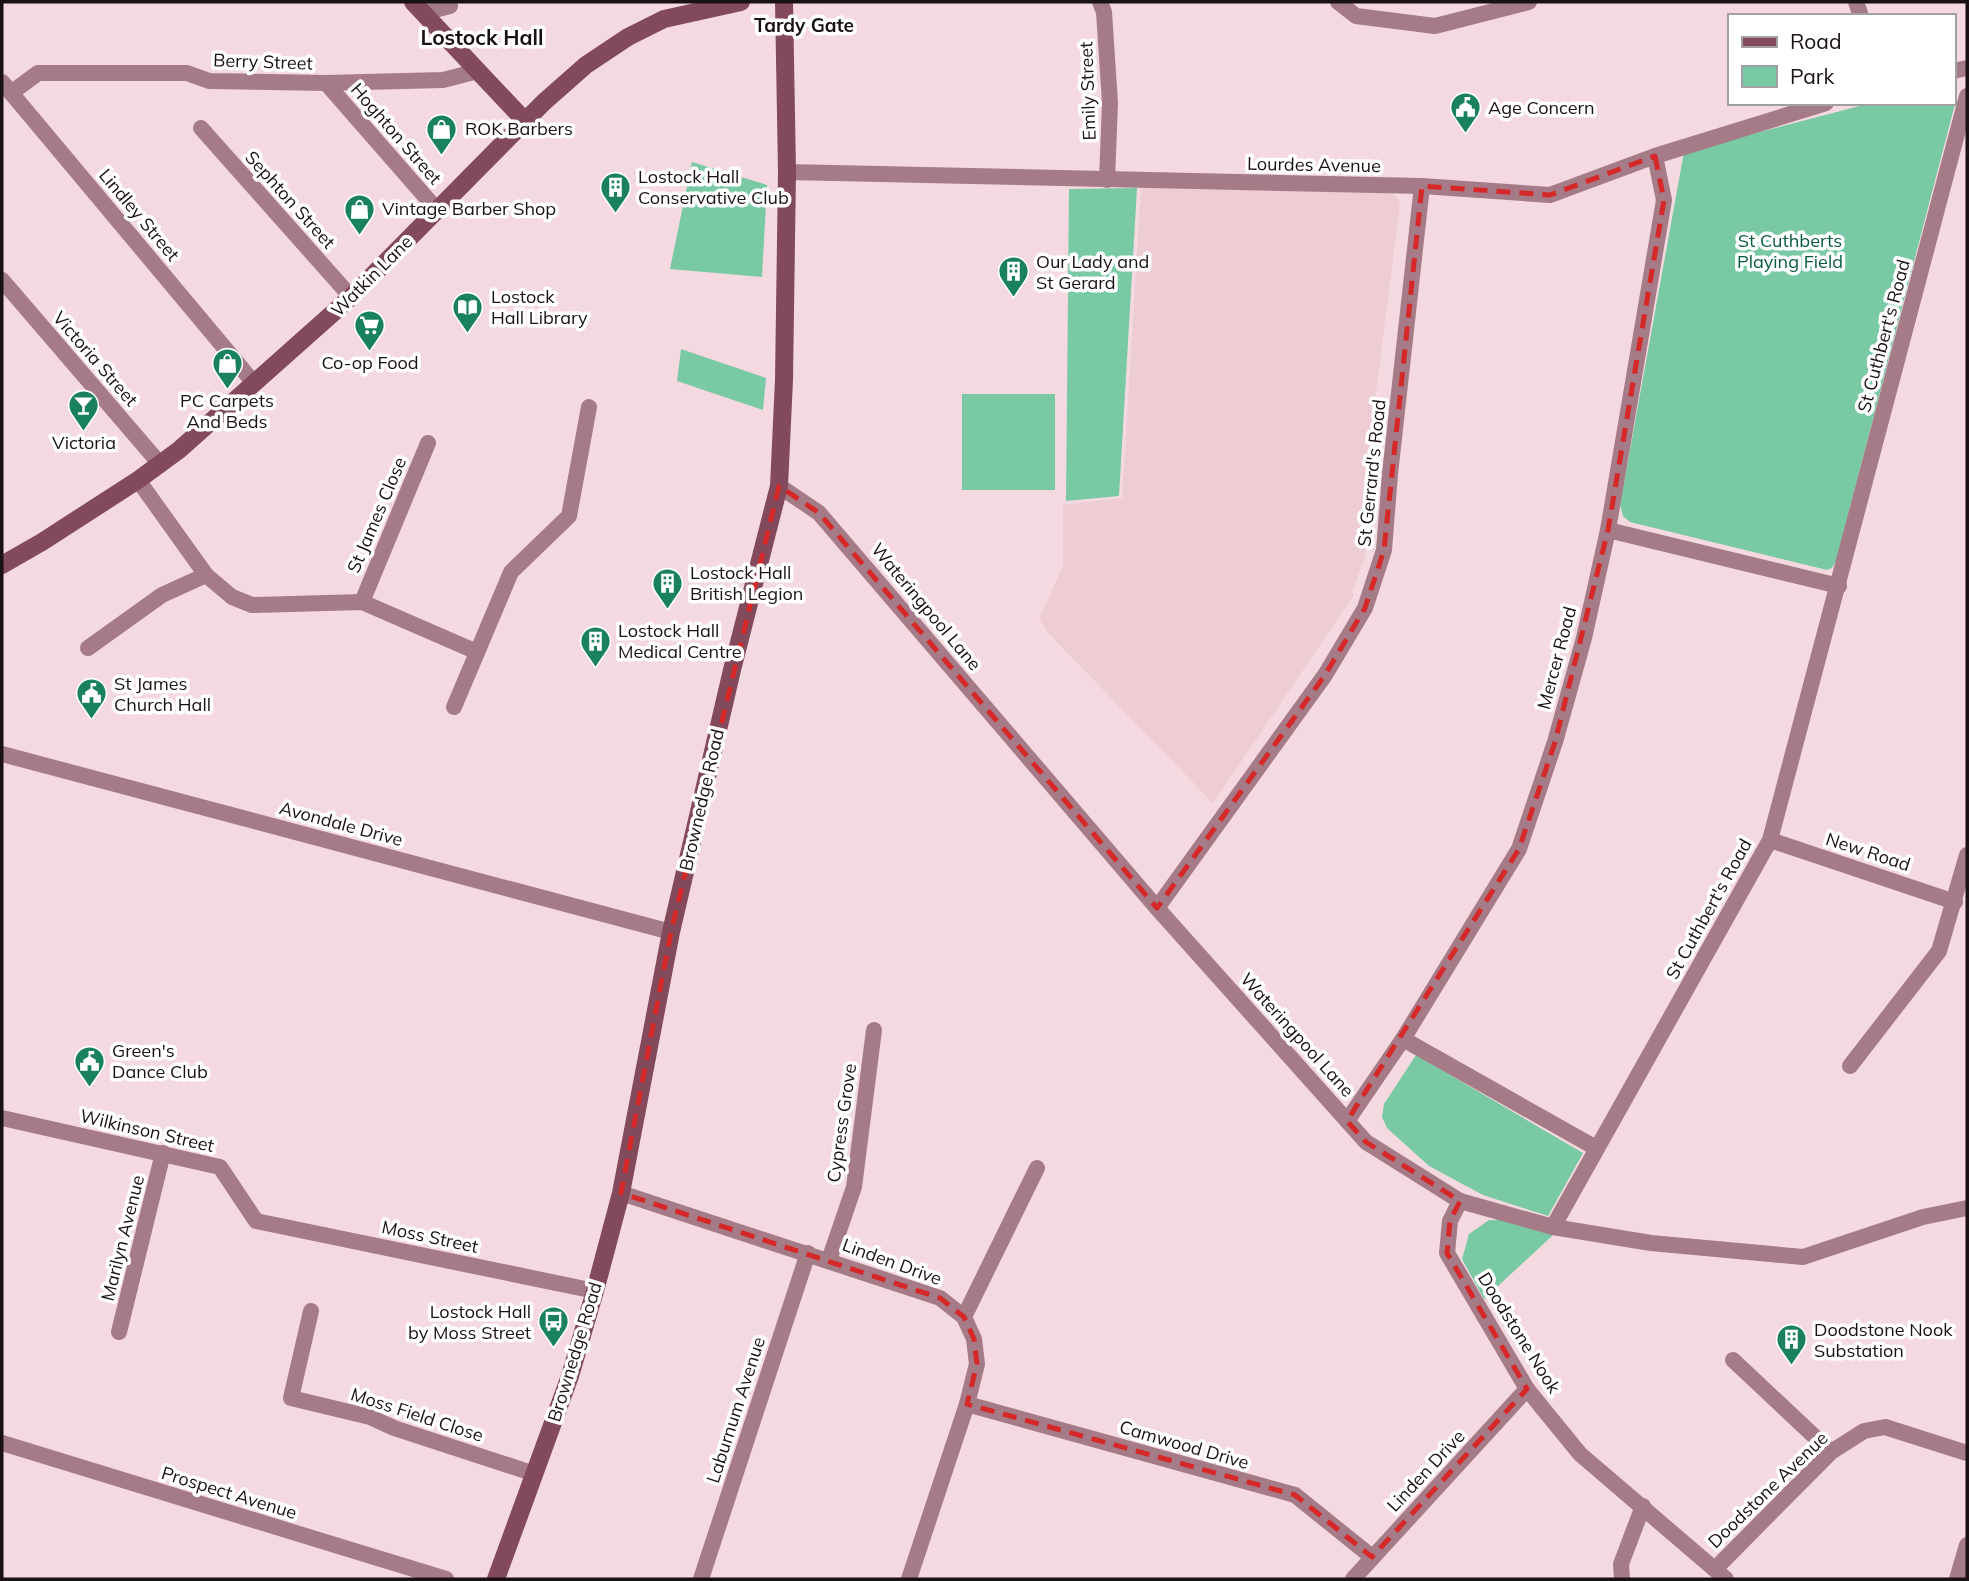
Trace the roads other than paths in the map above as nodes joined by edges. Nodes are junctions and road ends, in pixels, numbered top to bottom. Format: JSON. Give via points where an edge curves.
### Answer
{"nodes":[{"id":1,"x":741,"y":2,"type":"edge"},
{"id":2,"x":784,"y":2,"type":"edge"},
{"id":3,"x":1100,"y":2,"type":"edge"},
{"id":4,"x":1338,"y":2,"type":"edge"},
{"id":5,"x":1529,"y":2,"type":"edge"},
{"id":6,"x":450,"y":6,"type":"dead end"},
{"id":7,"x":418,"y":8,"type":"edge"},
{"id":8,"x":478,"y":71,"type":"junction"},
{"id":9,"x":326,"y":83,"type":"junction"},
{"id":10,"x":6,"y":88,"type":"edge"},
{"id":11,"x":1967,"y":96,"type":"edge"},
{"id":12,"x":1820,"y":105,"type":"edge"},
{"id":13,"x":525,"y":121,"type":"junction"},
{"id":14,"x":201,"y":128,"type":"dead end"},
{"id":15,"x":1655,"y":156,"type":"junction"},
{"id":16,"x":788,"y":172,"type":"junction"},
{"id":17,"x":1107,"y":180,"type":"junction"},
{"id":18,"x":1422,"y":186,"type":"junction"},
{"id":19,"x":438,"y":210,"type":"junction"},
{"id":20,"x":2,"y":280,"type":"edge"},
{"id":21,"x":351,"y":297,"type":"junction"},
{"id":22,"x":250,"y":378,"type":"junction"},
{"id":23,"x":589,"y":407,"type":"dead end"},
{"id":24,"x":428,"y":443,"type":"dead end"},
{"id":25,"x":160,"y":464,"type":"junction"},
{"id":26,"x":138,"y":480,"type":"junction"},
{"id":27,"x":779,"y":486,"type":"junction"},
{"id":28,"x":1608,"y":530,"type":"junction"},
{"id":29,"x":2,"y":565,"type":"edge"},
{"id":30,"x":206,"y":575,"type":"junction"},
{"id":31,"x":1839,"y":586,"type":"junction"},
{"id":32,"x":362,"y":602,"type":"junction"},
{"id":33,"x":88,"y":648,"type":"dead end"},
{"id":34,"x":477,"y":652,"type":"junction"},
{"id":35,"x":454,"y":707,"type":"dead end"},
{"id":36,"x":2,"y":754,"type":"edge"},
{"id":37,"x":1770,"y":840,"type":"junction"},
{"id":38,"x":1967,"y":855,"type":"edge"},
{"id":39,"x":1955,"y":902,"type":"junction"},
{"id":40,"x":1157,"y":908,"type":"junction"},
{"id":41,"x":671,"y":932,"type":"junction"},
{"id":42,"x":874,"y":1030,"type":"dead end"},
{"id":43,"x":1403,"y":1039,"type":"junction"},
{"id":44,"x":1850,"y":1066,"type":"dead end"},
{"id":45,"x":2,"y":1118,"type":"edge"},
{"id":46,"x":1347,"y":1121,"type":"junction"},
{"id":47,"x":1596,"y":1148,"type":"junction"},
{"id":48,"x":163,"y":1153,"type":"junction"},
{"id":49,"x":1037,"y":1168,"type":"dead end"},
{"id":50,"x":621,"y":1193,"type":"junction"},
{"id":51,"x":1460,"y":1201,"type":"junction"},
{"id":52,"x":1967,"y":1208,"type":"edge"},
{"id":53,"x":256,"y":1221,"type":"joint"},
{"id":54,"x":1553,"y":1227,"type":"junction"},
{"id":55,"x":808,"y":1253,"type":"junction"},
{"id":56,"x":829,"y":1260,"type":"junction"},
{"id":57,"x":595,"y":1291,"type":"junction"},
{"id":58,"x":311,"y":1311,"type":"dead end"},
{"id":59,"x":964,"y":1317,"type":"junction"},
{"id":60,"x":119,"y":1332,"type":"dead end"},
{"id":61,"x":1734,"y":1360,"type":"dead end"},
{"id":62,"x":1527,"y":1389,"type":"junction"},
{"id":63,"x":967,"y":1404,"type":"junction"},
{"id":64,"x":2,"y":1443,"type":"edge"},
{"id":65,"x":1831,"y":1452,"type":"junction"},
{"id":66,"x":1967,"y":1453,"type":"edge"},
{"id":67,"x":535,"y":1474,"type":"junction"},
{"id":68,"x":1643,"y":1506,"type":"junction"},
{"id":69,"x":1967,"y":1545,"type":"edge"},
{"id":70,"x":1372,"y":1557,"type":"junction"},
{"id":71,"x":1721,"y":1574,"type":"edge"},
{"id":72,"x":446,"y":1579,"type":"edge"},
{"id":73,"x":496,"y":1579,"type":"edge"},
{"id":74,"x":701,"y":1579,"type":"edge"},
{"id":75,"x":909,"y":1579,"type":"edge"},
{"id":76,"x":1353,"y":1579,"type":"edge"},
{"id":77,"x":1622,"y":1579,"type":"edge"},
{"id":78,"x":1958,"y":1579,"type":"edge"}],
"edges":[{"from":1,"to":13,"type":"main road","name":"Watkin Lane","via":[[664,19],[637,32],[586,65]]},
{"from":2,"to":16,"type":"main road","name":"Brownedge Road"},
{"from":3,"to":17,"type":"street","name":"Emily Street","via":[[1110,103]]},
{"from":4,"to":5,"type":"street","via":[[1356,16],[1435,26]]},
{"from":6,"to":7,"type":"street"},
{"from":7,"to":8,"type":"main road"},
{"from":8,"to":9,"type":"street","name":"Berry Street","via":[[443,80]]},
{"from":8,"to":13,"type":"main road"},
{"from":9,"to":10,"type":"street","name":"Berry Street","via":[[209,81],[187,73],[38,73]]},
{"from":9,"to":19,"type":"street","name":"Hoghton Street"},
{"from":10,"to":22,"type":"street","name":"Lindley Street"},
{"from":11,"to":31,"type":"street","name":"St Cuthbert's Road"},
{"from":12,"to":15,"type":"street","name":"Lourdes Avenue"},
{"from":13,"to":19,"type":"main road","name":"Watkin Lane"},
{"from":14,"to":21,"type":"street","name":"Sephton Street"},
{"from":15,"to":18,"type":"street","name":"Lourdes Avenue","via":[[1550,195]]},
{"from":15,"to":28,"type":"street","name":"Mercer Road","via":[[1664,200]]},
{"from":16,"to":17,"type":"street","name":"Lourdes Avenue"},
{"from":16,"to":27,"type":"main road","name":"Brownedge Road"},
{"from":17,"to":18,"type":"street","name":"Lourdes Avenue"},
{"from":18,"to":40,"type":"street","name":"St Gerrard's Road","via":[[1384,550],[1365,608],[1325,675]]},
{"from":19,"to":21,"type":"main road","name":"Watkin Lane"},
{"from":20,"to":25,"type":"street","name":"Victoria Street"},
{"from":21,"to":22,"type":"main road","name":"Watkin Lane"},
{"from":22,"to":25,"type":"main road","name":"Watkin Lane"},
{"from":23,"to":34,"type":"street","via":[[569,516],[511,572]]},
{"from":24,"to":32,"type":"street","name":"St James Close"},
{"from":25,"to":26,"type":"main road","name":"Watkin Lane"},
{"from":26,"to":29,"type":"main road","name":"Watkin Lane"},
{"from":26,"to":30,"type":"street","name":"St James Close"},
{"from":27,"to":40,"type":"street","name":"Wateringpool Lane","via":[[820,513]]},
{"from":27,"to":41,"type":"main road","name":"Brownedge Road"},
{"from":28,"to":31,"type":"street"},
{"from":28,"to":43,"type":"street","name":"Mercer Road","via":[[1555,742],[1519,849]]},
{"from":30,"to":32,"type":"street","name":"St James Close","via":[[232,597],[252,605]]},
{"from":30,"to":33,"type":"street","via":[[162,595]]},
{"from":31,"to":37,"type":"street","name":"St Cuthbert's Road"},
{"from":32,"to":34,"type":"street","name":"St James Close"},
{"from":34,"to":35,"type":"street"},
{"from":36,"to":41,"type":"street","name":"Avondale Drive"},
{"from":37,"to":39,"type":"street","name":"New Road"},
{"from":37,"to":47,"type":"street","name":"St Cuthbert's Road"},
{"from":38,"to":39,"type":"street"},
{"from":39,"to":44,"type":"street","via":[[1939,951]]},
{"from":40,"to":46,"type":"street","name":"Wateringpool Lane"},
{"from":41,"to":50,"type":"main road","name":"Brownedge Road"},
{"from":42,"to":56,"type":"street","name":"Cypress Grove","via":[[854,1187]]},
{"from":43,"to":46,"type":"street","name":"Mercer Road"},
{"from":43,"to":47,"type":"street"},
{"from":45,"to":48,"type":"street","name":"Wilkinson Street"},
{"from":46,"to":51,"type":"street","name":"Wateringpool Lane","via":[[1366,1142]]},
{"from":47,"to":54,"type":"street","name":"St Cuthbert's Road"},
{"from":48,"to":53,"type":"street","name":"Wilkinson Street","via":[[220,1167]]},
{"from":48,"to":60,"type":"street","name":"Marilyn Avenue"},
{"from":49,"to":59,"type":"street"},
{"from":50,"to":55,"type":"street","name":"Linden Drive"},
{"from":50,"to":57,"type":"main road","name":"Brownedge Road"},
{"from":51,"to":54,"type":"street","name":"Wateringpool Lane"},
{"from":51,"to":62,"type":"street","name":"Doodstone Nook","via":[[1450,1221],[1447,1252]]},
{"from":52,"to":54,"type":"street","name":"Wateringpool Lane","via":[[1923,1217],[1803,1256],[1651,1243]]},
{"from":53,"to":57,"type":"street","name":"Moss Street"},
{"from":55,"to":56,"type":"street","name":"Linden Drive"},
{"from":55,"to":74,"type":"street","name":"Laburnum Avenue"},
{"from":56,"to":59,"type":"street","name":"Linden Drive","via":[[940,1298]]},
{"from":57,"to":67,"type":"main road","name":"Brownedge Road"},
{"from":58,"to":67,"type":"street","name":"Moss Field Close","via":[[291,1398],[370,1417]]},
{"from":59,"to":63,"type":"street","via":[[974,1339],[977,1364]]},
{"from":61,"to":65,"type":"street"},
{"from":62,"to":68,"type":"street","name":"Doodstone Nook","via":[[1580,1454]]},
{"from":62,"to":70,"type":"street","name":"Linden Drive"},
{"from":63,"to":70,"type":"street","name":"Camwood Drive","via":[[1294,1495]]},
{"from":63,"to":75,"type":"street"},
{"from":64,"to":72,"type":"street","name":"Prospect Avenue"},
{"from":65,"to":66,"type":"street","name":"Doodstone Avenue","via":[[1864,1431],[1885,1427]]},
{"from":65,"to":71,"type":"street","name":"Doodstone Avenue"},
{"from":67,"to":73,"type":"main road","name":"Brownedge Road"},
{"from":68,"to":71,"type":"street","name":"Doodstone Nook"},
{"from":68,"to":77,"type":"street","via":[[1621,1563]]},
{"from":69,"to":78,"type":"street"},
{"from":70,"to":76,"type":"street","name":"Linden Drive"}]}
